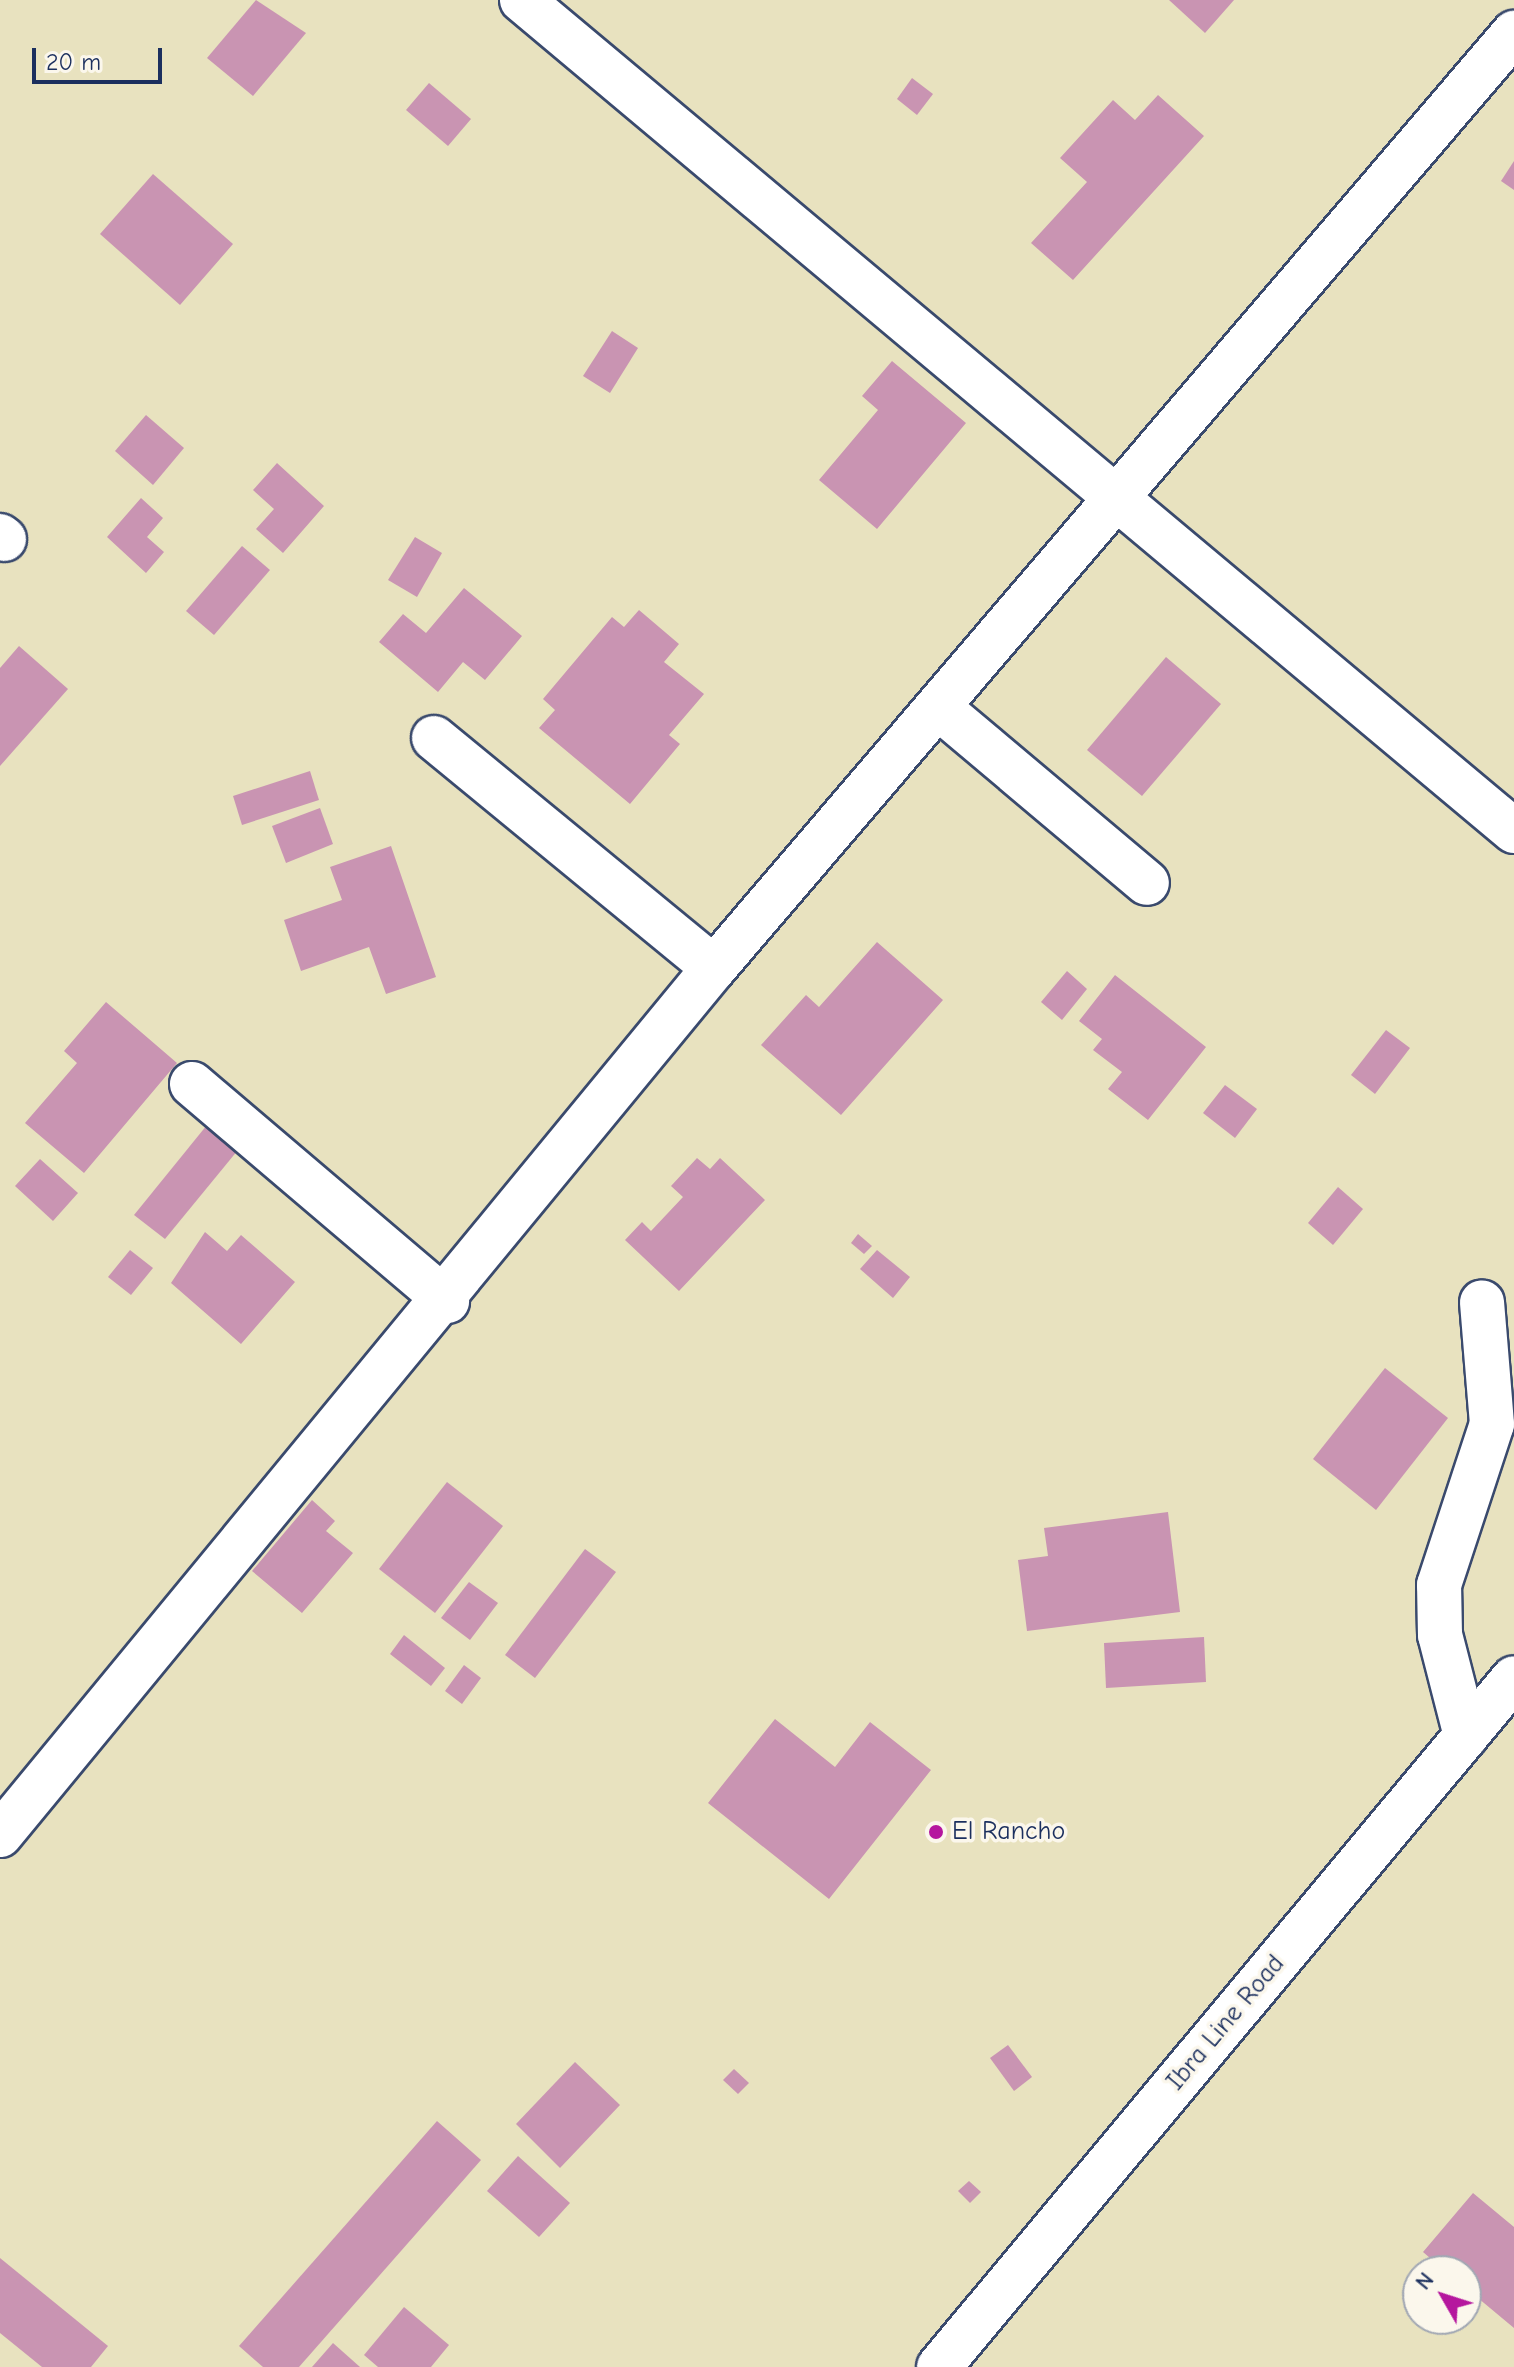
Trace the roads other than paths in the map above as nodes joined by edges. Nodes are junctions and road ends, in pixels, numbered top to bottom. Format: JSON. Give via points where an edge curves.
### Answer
{"nodes":[{"id":1,"x":522,"y":0,"type":"edge"},
{"id":2,"x":1514,"y":33,"type":"edge"},
{"id":3,"x":1119,"y":496,"type":"junction"},
{"id":4,"x":938,"y":707,"type":"junction"},
{"id":5,"x":434,"y":738,"type":"dead end"},
{"id":6,"x":1514,"y":831,"type":"edge"},
{"id":7,"x":1147,"y":883,"type":"dead end"},
{"id":8,"x":714,"y":968,"type":"junction"},
{"id":9,"x":192,"y":1084,"type":"dead end"},
{"id":10,"x":447,"y":1301,"type":"junction"},
{"id":11,"x":1482,"y":1302,"type":"dead end"},
{"id":12,"x":1514,"y":1678,"type":"edge"},
{"id":13,"x":1466,"y":1736,"type":"junction"},
{"id":14,"x":0,"y":1835,"type":"edge"},
{"id":15,"x":939,"y":2367,"type":"edge"}],
"edges":[{"from":1,"to":3,"type":"street"},
{"from":2,"to":3,"type":"street"},
{"from":3,"to":4,"type":"street"},
{"from":3,"to":6,"type":"street"},
{"from":4,"to":7,"type":"street"},
{"from":4,"to":8,"type":"street"},
{"from":5,"to":8,"type":"street"},
{"from":8,"to":10,"type":"street"},
{"from":9,"to":10,"type":"street"},
{"from":10,"to":14,"type":"street"},
{"from":11,"to":13,"type":"street","via":[[1492,1424],[1439,1585],[1440,1635]]},
{"from":12,"to":13,"type":"street","name":"Ibra Line Road"},
{"from":13,"to":15,"type":"street","name":"Ibra Line Road"}]}
